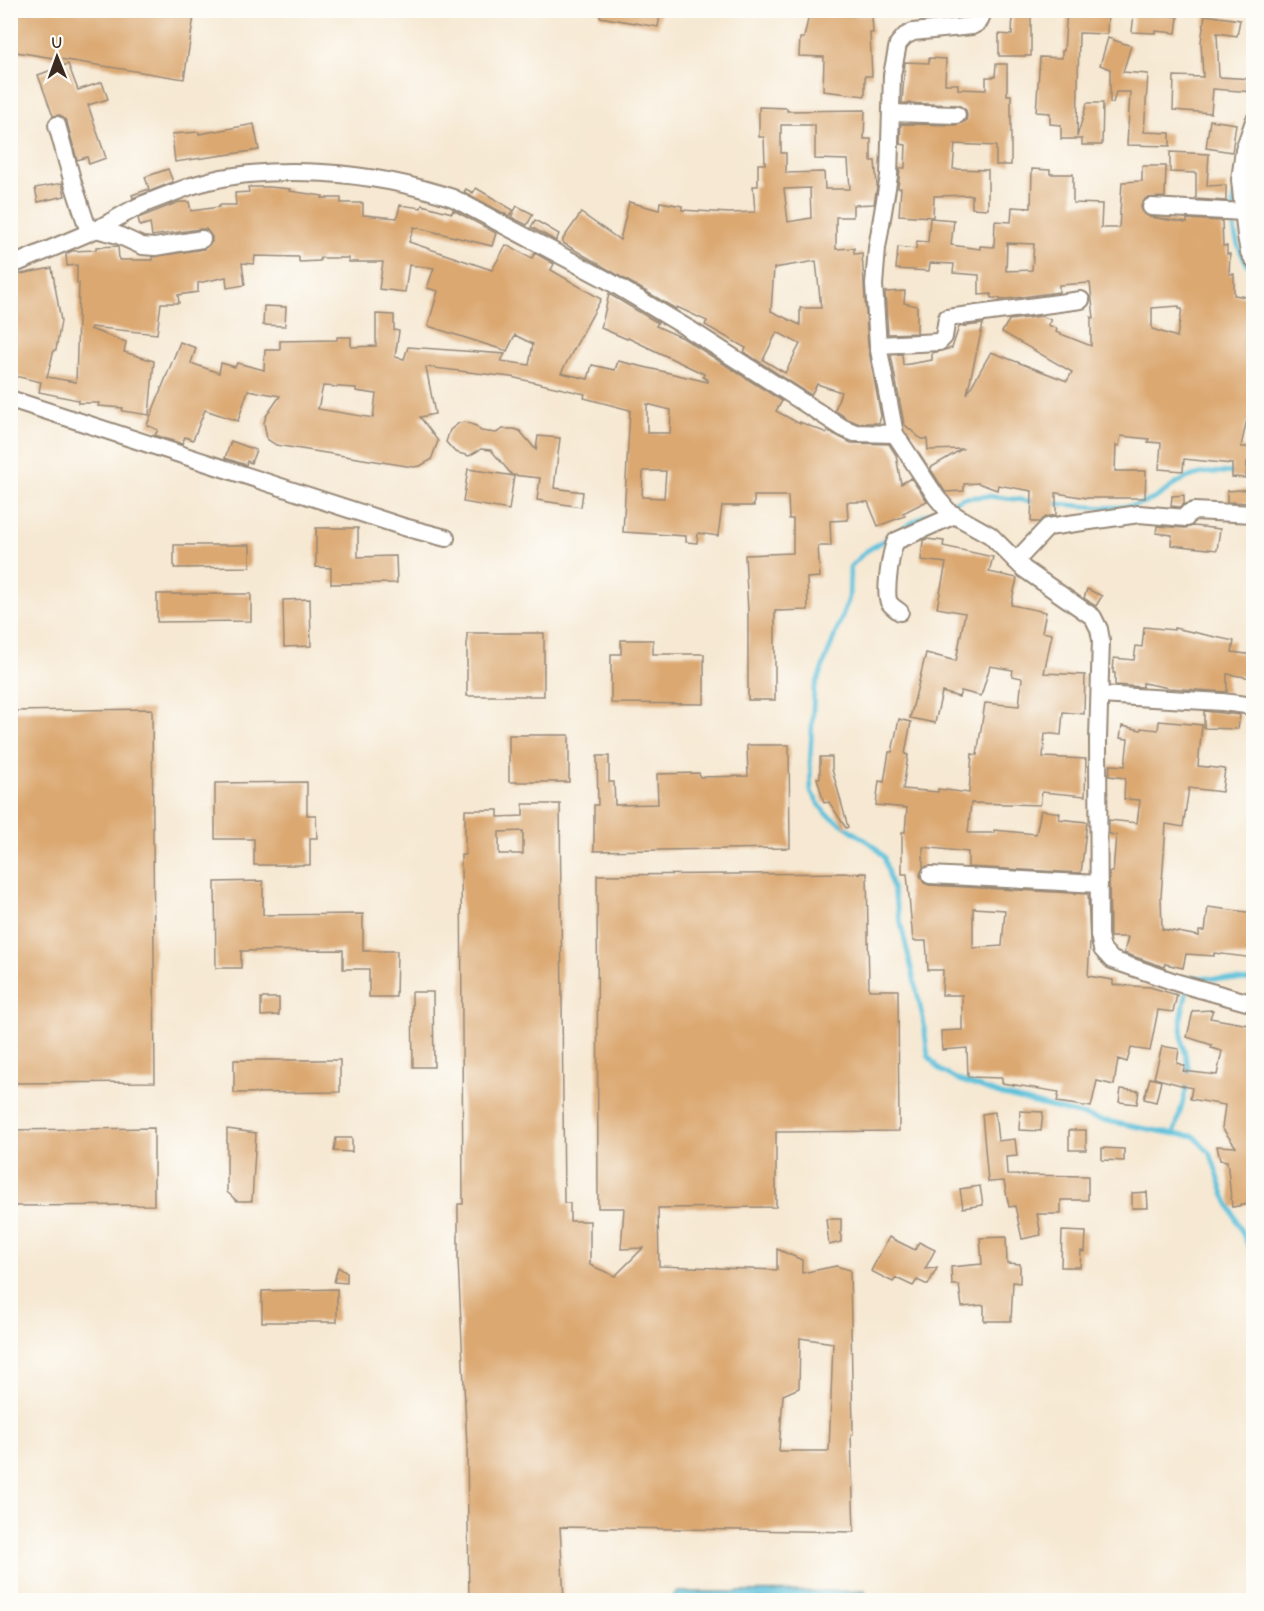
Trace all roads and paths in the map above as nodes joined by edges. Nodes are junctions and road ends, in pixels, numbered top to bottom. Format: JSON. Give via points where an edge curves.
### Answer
{"nodes":[{"id":1,"x":984,"y":10,"type":"edge"},
{"id":2,"x":891,"y":113,"type":"junction"},
{"id":3,"x":957,"y":115,"type":"dead end"},
{"id":4,"x":1254,"y":121,"type":"edge"},
{"id":5,"x":57,"y":125,"type":"dead end"},
{"id":6,"x":1151,"y":207,"type":"dead end"},
{"id":7,"x":1236,"y":211,"type":"junction"},
{"id":8,"x":93,"y":230,"type":"junction"},
{"id":9,"x":202,"y":239,"type":"dead end"},
{"id":10,"x":1254,"y":260,"type":"edge"},
{"id":11,"x":10,"y":266,"type":"edge"},
{"id":12,"x":1081,"y":300,"type":"dead end"},
{"id":13,"x":878,"y":345,"type":"junction"},
{"id":14,"x":10,"y":399,"type":"edge"},
{"id":15,"x":895,"y":434,"type":"junction"},
{"id":16,"x":952,"y":514,"type":"junction"},
{"id":17,"x":1254,"y":514,"type":"edge"},
{"id":18,"x":446,"y":538,"type":"dead end"},
{"id":19,"x":1016,"y":561,"type":"junction"},
{"id":20,"x":900,"y":612,"type":"dead end"},
{"id":21,"x":1100,"y":695,"type":"junction"},
{"id":22,"x":1254,"y":706,"type":"edge"},
{"id":23,"x":930,"y":875,"type":"dead end"},
{"id":24,"x":1099,"y":884,"type":"junction"},
{"id":25,"x":1254,"y":1004,"type":"edge"}],
"edges":[{"from":1,"to":2,"type":"street","via":[[979,22],[972,26],[905,36],[894,57]]},
{"from":2,"to":3,"type":"street"},
{"from":2,"to":13,"type":"street","via":[[889,177],[874,285]]},
{"from":4,"to":7,"type":"street","via":[[1244,150]]},
{"from":5,"to":8,"type":"street","via":[[72,183]]},
{"from":6,"to":7,"type":"street"},
{"from":7,"to":10,"type":"street"},
{"from":8,"to":9,"type":"street","via":[[118,235],[142,246]]},
{"from":8,"to":11,"type":"street"},
{"from":8,"to":15,"type":"street","via":[[142,204],[192,186],[261,173],[311,172],[428,189],[453,198],[607,280],[843,428],[855,433]]},
{"from":12,"to":13,"type":"street","via":[[947,318],[944,337],[939,342]]},
{"from":13,"to":15,"type":"street"},
{"from":14,"to":18,"type":"street"},
{"from":15,"to":16,"type":"street"},
{"from":16,"to":19,"type":"street","via":[[990,535]]},
{"from":16,"to":20,"type":"street","via":[[896,541],[887,595]]},
{"from":17,"to":19,"type":"street","via":[[1194,511],[1186,518],[1139,514],[1048,527]]},
{"from":19,"to":21,"type":"street","via":[[1093,617],[1101,640]]},
{"from":21,"to":22,"type":"street"},
{"from":21,"to":24,"type":"street"},
{"from":23,"to":24,"type":"street"},
{"from":24,"to":25,"type":"street","via":[[1099,935],[1102,949],[1112,960]]}]}
